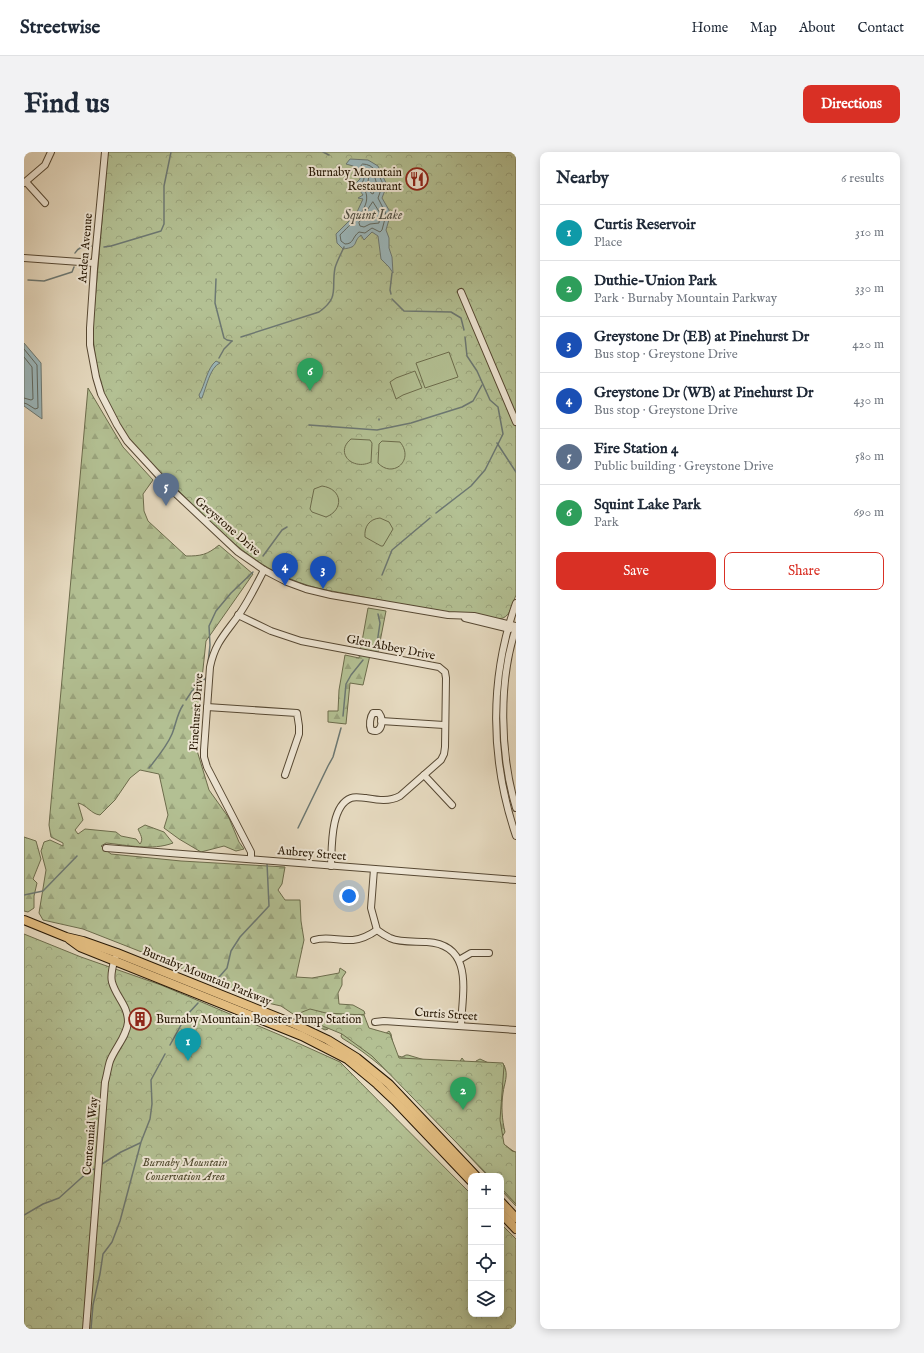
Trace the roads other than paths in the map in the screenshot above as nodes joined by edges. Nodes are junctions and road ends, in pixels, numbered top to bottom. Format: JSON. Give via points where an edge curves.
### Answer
{"nodes":[{"id":1,"x":51,"y":152,"type":"edge"},
{"id":2,"x":105,"y":152,"type":"edge"},
{"id":3,"x":25,"y":183,"type":"edge"},
{"id":4,"x":46,"y":203,"type":"dead end"},
{"id":5,"x":24,"y":258,"type":"edge"},
{"id":6,"x":94,"y":263,"type":"junction"},
{"id":7,"x":461,"y":292,"type":"dead end"},
{"id":8,"x":90,"y":346,"type":"joint"},
{"id":9,"x":516,"y":422,"type":"edge"},
{"id":10,"x":264,"y":570,"type":"junction"},
{"id":11,"x":516,"y":603,"type":"edge"},
{"id":12,"x":238,"y":615,"type":"junction"},
{"id":13,"x":508,"y":626,"type":"junction"},
{"id":14,"x":516,"y":629,"type":"edge"},
{"id":15,"x":207,"y":707,"type":"junction"},
{"id":16,"x":381,"y":721,"type":"dead end"},
{"id":17,"x":444,"y":725,"type":"junction"},
{"id":18,"x":285,"y":775,"type":"dead end"},
{"id":19,"x":424,"y":775,"type":"junction"},
{"id":20,"x":452,"y":806,"type":"dead end"},
{"id":21,"x":516,"y":808,"type":"edge"},
{"id":22,"x":516,"y":836,"type":"edge"},
{"id":23,"x":106,"y":848,"type":"dead end"},
{"id":24,"x":250,"y":860,"type":"junction"},
{"id":25,"x":331,"y":866,"type":"junction"},
{"id":26,"x":374,"y":869,"type":"junction"},
{"id":27,"x":516,"y":880,"type":"edge"},
{"id":28,"x":24,"y":920,"type":"edge"},
{"id":29,"x":377,"y":930,"type":"junction"},
{"id":30,"x":314,"y":940,"type":"dead end"},
{"id":31,"x":489,"y":953,"type":"dead end"},
{"id":32,"x":115,"y":957,"type":"junction"},
{"id":33,"x":459,"y":960,"type":"junction"},
{"id":34,"x":375,"y":1022,"type":"dead end"},
{"id":35,"x":461,"y":1026,"type":"junction"},
{"id":36,"x":516,"y":1030,"type":"edge"},
{"id":37,"x":473,"y":1173,"type":"edge"},
{"id":38,"x":468,"y":1178,"type":"edge"},
{"id":39,"x":504,"y":1205,"type":"edge"},
{"id":40,"x":504,"y":1216,"type":"edge"},
{"id":41,"x":516,"y":1218,"type":"edge"},
{"id":42,"x":516,"y":1229,"type":"edge"},
{"id":43,"x":86,"y":1329,"type":"edge"}],
"edges":[{"from":1,"to":3,"type":"street","via":[[45,165]]},
{"from":2,"to":6,"type":"street","name":"Arden Avenue"},
{"from":3,"to":4,"type":"street"},
{"from":5,"to":6,"type":"street"},
{"from":6,"to":8,"type":"street","name":"Arden Avenue"},
{"from":7,"to":9,"type":"street"},
{"from":8,"to":10,"type":"street","name":"Greystone Drive","via":[[101,394],[127,441],[173,491],[238,552]]},
{"from":10,"to":12,"type":"street","name":"Pinehurst Drive"},
{"from":10,"to":13,"type":"street","name":"Greystone Drive","via":[[287,582],[331,595]]},
{"from":11,"to":13,"type":"street"},
{"from":12,"to":15,"type":"street","name":"Pinehurst Drive","via":[[221,638],[212,657]]},
{"from":12,"to":17,"type":"street","name":"Glen Abbey Drive","via":[[271,631],[301,641],[439,667],[445,672],[446,678]]},
{"from":13,"to":14,"type":"street","name":"Greystone Drive"},
{"from":13,"to":22,"type":"street","via":[[498,678],[496,734],[504,797]]},
{"from":14,"to":21,"type":"street","via":[[508,663],[504,735]]},
{"from":15,"to":18,"type":"street","via":[[297,713],[299,730]]},
{"from":15,"to":24,"type":"street","name":"Pinehurst Drive","via":[[205,762],[251,852]]},
{"from":16,"to":17,"type":"street"},
{"from":17,"to":19,"type":"street","name":"Glen Abbey Drive","via":[[444,754]]},
{"from":19,"to":20,"type":"street"},
{"from":19,"to":25,"type":"street","name":"Glen Abbey Drive","via":[[393,799],[351,798],[343,804],[335,820]]},
{"from":23,"to":24,"type":"street","name":"Aubrey Street"},
{"from":24,"to":25,"type":"street","name":"Aubrey Street"},
{"from":25,"to":26,"type":"street","name":"Aubrey Street"},
{"from":26,"to":27,"type":"street","name":"Aubrey Street"},
{"from":26,"to":29,"type":"street","via":[[371,908]]},
{"from":28,"to":32,"type":"main road","name":"Burnaby Mountain Parkway","via":[[66,937],[80,947]]},
{"from":29,"to":30,"type":"street","via":[[363,938],[352,940],[323,937]]},
{"from":29,"to":33,"type":"street","via":[[395,939],[441,945]]},
{"from":31,"to":33,"type":"street","via":[[471,954]]},
{"from":32,"to":37,"type":"main road","name":"Burnaby Mountain Parkway","via":[[292,1023],[340,1046],[389,1084]]},
{"from":32,"to":38,"type":"main road","name":"Burnaby Mountain Parkway","via":[[302,1036],[347,1059],[395,1101]]},
{"from":32,"to":43,"type":"street","name":"Centennial Way","via":[[112,980],[125,1005],[128,1021],[124,1035],[110,1061],[105,1082]]},
{"from":33,"to":35,"type":"street","via":[[464,977]]},
{"from":34,"to":35,"type":"street","name":"Curtis Street"},
{"from":35,"to":36,"type":"street","name":"Curtis Street"},
{"from":39,"to":41,"type":"main road"},
{"from":40,"to":42,"type":"main road"}]}
